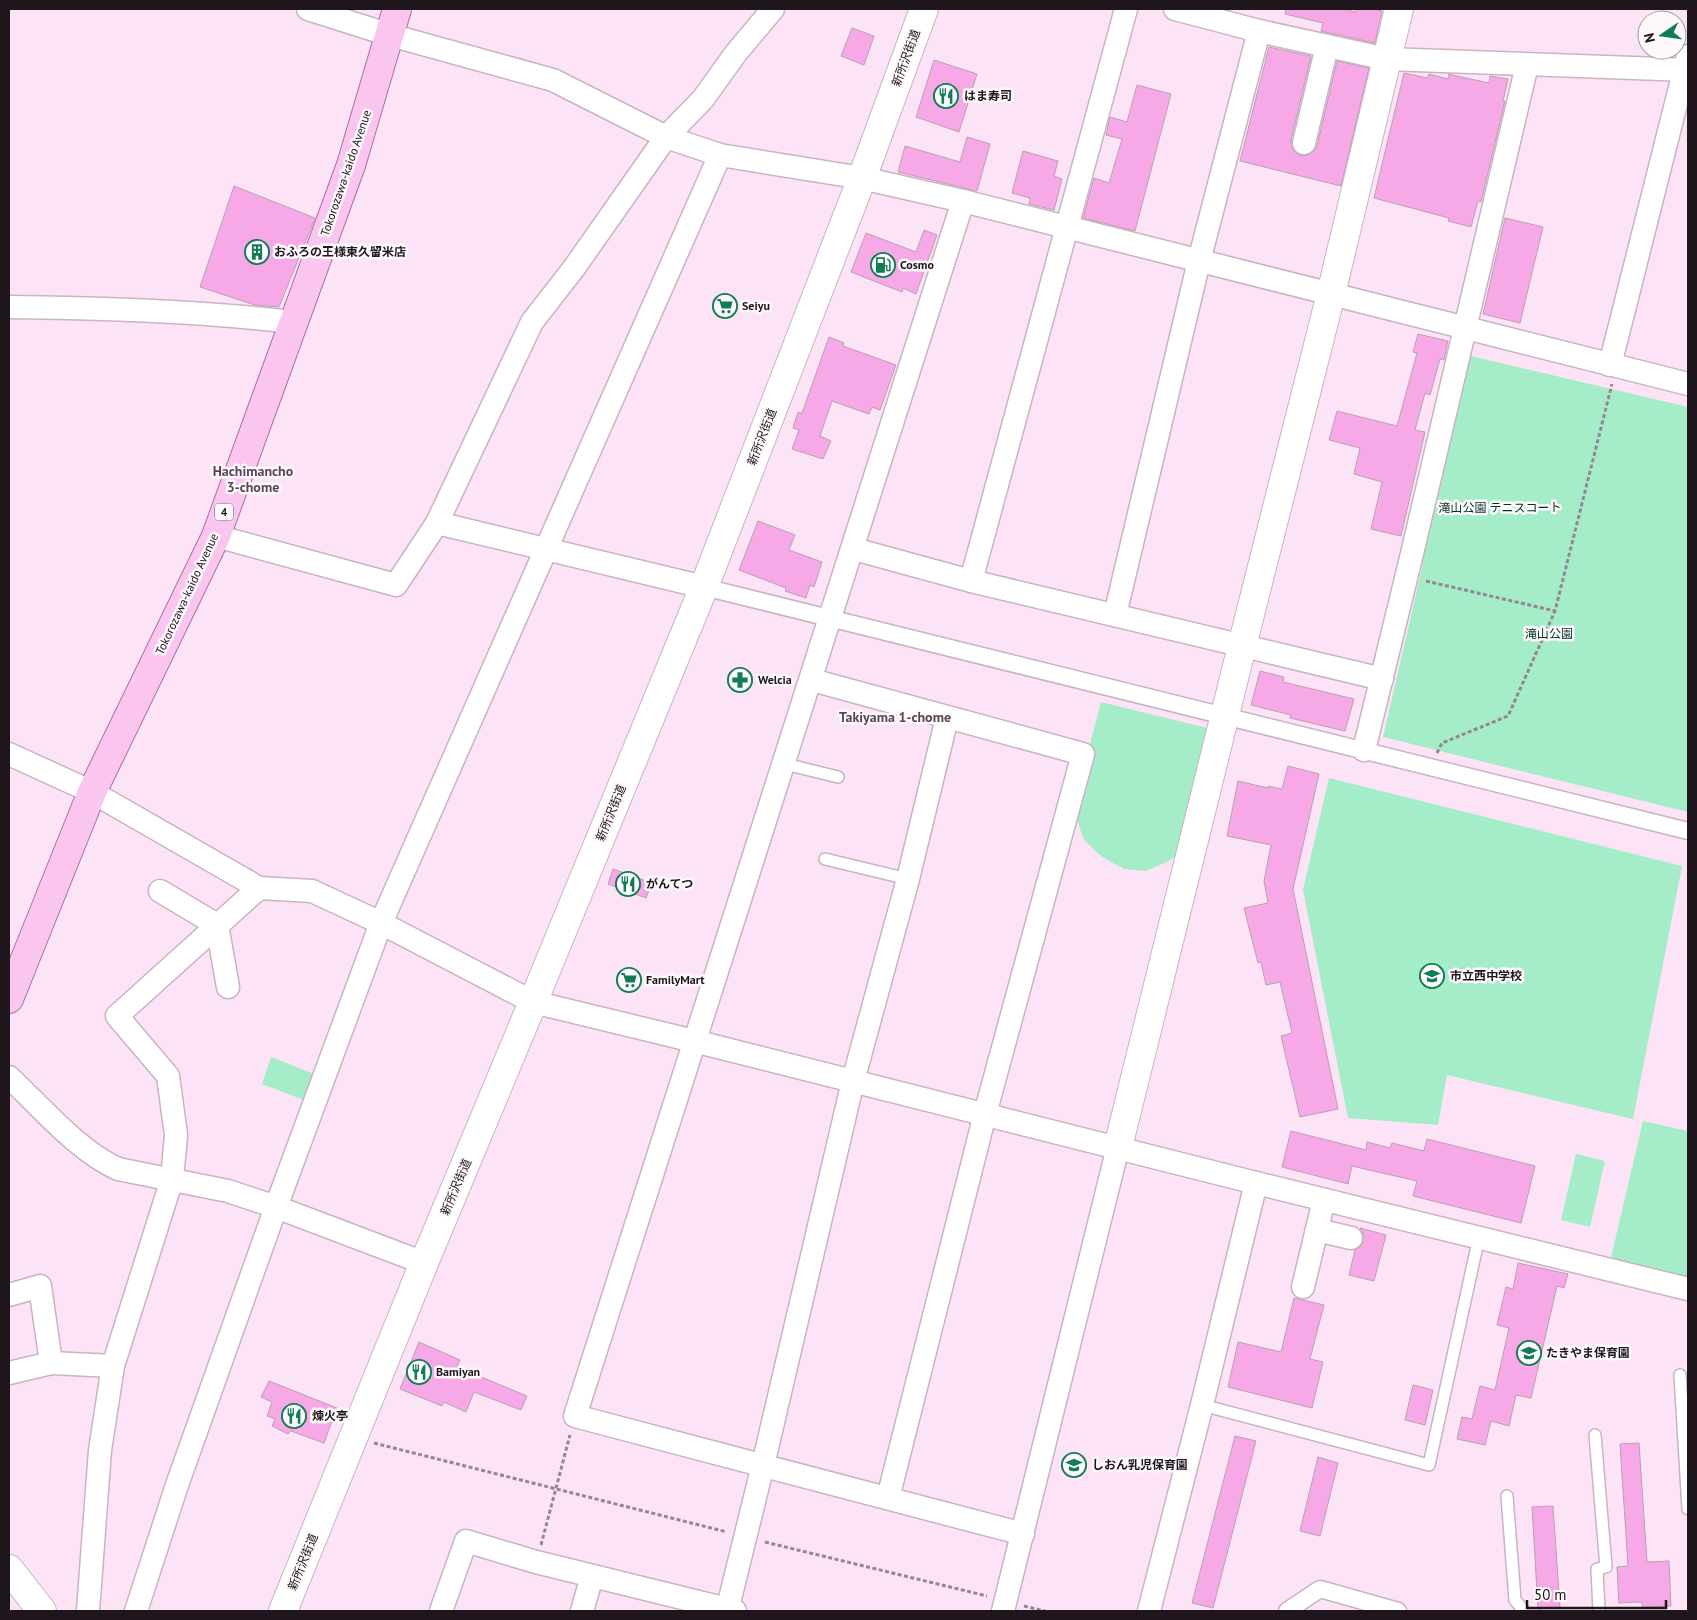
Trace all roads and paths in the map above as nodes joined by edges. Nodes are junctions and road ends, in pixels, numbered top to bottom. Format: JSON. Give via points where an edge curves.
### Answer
{"nodes":[{"id":1,"x":308,"y":9,"type":"edge"},
{"id":2,"x":397,"y":9,"type":"edge"},
{"id":3,"x":772,"y":9,"type":"edge"},
{"id":4,"x":924,"y":9,"type":"edge"},
{"id":5,"x":1126,"y":9,"type":"edge"},
{"id":6,"x":1175,"y":9,"type":"edge"},
{"id":7,"x":1399,"y":9,"type":"edge"},
{"id":8,"x":1259,"y":31,"type":"junction"},
{"id":9,"x":390,"y":35,"type":"junction"},
{"id":10,"x":1327,"y":46,"type":"junction"},
{"id":11,"x":1387,"y":59,"type":"junction"},
{"id":12,"x":1527,"y":65,"type":"junction"},
{"id":13,"x":1687,"y":65,"type":"edge"},
{"id":14,"x":666,"y":137,"type":"junction"},
{"id":15,"x":1304,"y":143,"type":"dead end"},
{"id":16,"x":720,"y":156,"type":"junction"},
{"id":17,"x":862,"y":178,"type":"junction"},
{"id":18,"x":963,"y":201,"type":"junction"},
{"id":19,"x":1067,"y":228,"type":"junction"},
{"id":20,"x":1199,"y":261,"type":"junction"},
{"id":21,"x":1331,"y":294,"type":"junction"},
{"id":22,"x":9,"y":307,"type":"edge"},
{"id":23,"x":293,"y":322,"type":"junction"},
{"id":24,"x":1466,"y":328,"type":"junction"},
{"id":25,"x":1613,"y":365,"type":"junction"},
{"id":26,"x":1688,"y":384,"type":"edge"},
{"id":27,"x":437,"y":523,"type":"junction"},
{"id":28,"x":216,"y":536,"type":"junction"},
{"id":29,"x":547,"y":548,"type":"junction"},
{"id":30,"x":854,"y":549,"type":"junction"},
{"id":31,"x":1407,"y":577,"type":"junction"},
{"id":32,"x":971,"y":581,"type":"junction"},
{"id":33,"x":704,"y":587,"type":"junction"},
{"id":34,"x":1555,"y":611,"type":"junction"},
{"id":35,"x":1116,"y":615,"type":"junction"},
{"id":36,"x":832,"y":617,"type":"junction"},
{"id":37,"x":1242,"y":646,"type":"junction"},
{"id":38,"x":1382,"y":679,"type":"junction"},
{"id":39,"x":812,"y":680,"type":"junction"},
{"id":40,"x":1225,"y":715,"type":"junction"},
{"id":41,"x":947,"y":718,"type":"junction"},
{"id":42,"x":1364,"y":750,"type":"junction"},
{"id":43,"x":9,"y":754,"type":"edge"},
{"id":44,"x":785,"y":764,"type":"junction"},
{"id":45,"x":1430,"y":766,"type":"junction"},
{"id":46,"x":838,"y":778,"type":"dead end"},
{"id":47,"x":92,"y":792,"type":"junction"},
{"id":48,"x":1688,"y":831,"type":"edge"},
{"id":49,"x":825,"y":859,"type":"dead end"},
{"id":50,"x":908,"y":879,"type":"junction"},
{"id":51,"x":259,"y":888,"type":"junction"},
{"id":52,"x":160,"y":891,"type":"dead end"},
{"id":53,"x":381,"y":924,"type":"junction"},
{"id":54,"x":218,"y":925,"type":"junction"},
{"id":55,"x":228,"y":987,"type":"dead end"},
{"id":56,"x":9,"y":999,"type":"edge"},
{"id":57,"x":533,"y":1002,"type":"junction"},
{"id":58,"x":694,"y":1041,"type":"junction"},
{"id":59,"x":9,"y":1077,"type":"edge"},
{"id":60,"x":853,"y":1081,"type":"junction"},
{"id":61,"x":985,"y":1114,"type":"junction"},
{"id":62,"x":1118,"y":1147,"type":"junction"},
{"id":63,"x":172,"y":1179,"type":"junction"},
{"id":64,"x":1256,"y":1183,"type":"junction"},
{"id":65,"x":1324,"y":1200,"type":"junction"},
{"id":66,"x":276,"y":1206,"type":"junction"},
{"id":67,"x":1317,"y":1230,"type":"junction"},
{"id":68,"x":1479,"y":1237,"type":"junction"},
{"id":69,"x":1351,"y":1238,"type":"dead end"},
{"id":70,"x":424,"y":1263,"type":"junction"},
{"id":71,"x":1303,"y":1287,"type":"dead end"},
{"id":72,"x":1688,"y":1290,"type":"edge"},
{"id":73,"x":9,"y":1295,"type":"edge"},
{"id":74,"x":51,"y":1363,"type":"junction"},
{"id":75,"x":113,"y":1366,"type":"junction"},
{"id":76,"x":9,"y":1373,"type":"edge"},
{"id":77,"x":1680,"y":1375,"type":"dead end"},
{"id":78,"x":1202,"y":1405,"type":"junction"},
{"id":79,"x":575,"y":1416,"type":"junction"},
{"id":80,"x":1595,"y":1435,"type":"dead end"},
{"id":81,"x":354,"y":1438,"type":"junction"},
{"id":82,"x":763,"y":1465,"type":"junction"},
{"id":83,"x":556,"y":1489,"type":"junction"},
{"id":84,"x":1507,"y":1496,"type":"dead end"},
{"id":85,"x":888,"y":1498,"type":"junction"},
{"id":86,"x":1688,"y":1509,"type":"edge"},
{"id":87,"x":1023,"y":1534,"type":"junction"},
{"id":88,"x":745,"y":1537,"type":"junction"},
{"id":89,"x":536,"y":1562,"type":"junction"},
{"id":90,"x":9,"y":1569,"type":"edge"},
{"id":91,"x":592,"y":1576,"type":"junction"},
{"id":92,"x":1005,"y":1606,"type":"edge"},
{"id":93,"x":42,"y":1611,"type":"edge"},
{"id":94,"x":88,"y":1611,"type":"edge"},
{"id":95,"x":136,"y":1611,"type":"edge"},
{"id":96,"x":283,"y":1611,"type":"edge"},
{"id":97,"x":441,"y":1611,"type":"edge"},
{"id":98,"x":582,"y":1611,"type":"edge"},
{"id":99,"x":730,"y":1611,"type":"edge"},
{"id":100,"x":1045,"y":1611,"type":"edge"},
{"id":101,"x":1149,"y":1611,"type":"edge"},
{"id":102,"x":1287,"y":1611,"type":"edge"},
{"id":103,"x":1398,"y":1611,"type":"edge"},
{"id":104,"x":1524,"y":1611,"type":"edge"},
{"id":105,"x":1599,"y":1611,"type":"edge"}],
"edges":[{"from":1,"to":9,"type":"street"},
{"from":2,"to":9,"type":"main road","name":"Tokorozawa-kaido Avenue","number":"4"},
{"from":3,"to":14,"type":"street","via":[[703,100]]},
{"from":4,"to":17,"type":"street","name":"新所沢街道"},
{"from":5,"to":19,"type":"street"},
{"from":6,"to":8,"type":"street"},
{"from":7,"to":11,"type":"street"},
{"from":8,"to":10,"type":"street"},
{"from":8,"to":20,"type":"street"},
{"from":9,"to":14,"type":"street","via":[[553,80]]},
{"from":9,"to":23,"type":"main road","name":"Tokorozawa-kaido Avenue","number":"4","via":[[351,164]]},
{"from":10,"to":11,"type":"street"},
{"from":10,"to":15,"type":"street"},
{"from":11,"to":12,"type":"street"},
{"from":11,"to":21,"type":"street"},
{"from":12,"to":13,"type":"street"},
{"from":12,"to":24,"type":"street"},
{"from":13,"to":25,"type":"street"},
{"from":14,"to":16,"type":"street"},
{"from":14,"to":27,"type":"street","via":[[532,322]]},
{"from":16,"to":17,"type":"street"},
{"from":16,"to":29,"type":"street"},
{"from":17,"to":18,"type":"street"},
{"from":17,"to":33,"type":"street","name":"新所沢街道"},
{"from":18,"to":19,"type":"street"},
{"from":18,"to":30,"type":"street"},
{"from":19,"to":20,"type":"street"},
{"from":19,"to":32,"type":"street"},
{"from":20,"to":21,"type":"street"},
{"from":20,"to":35,"type":"street"},
{"from":21,"to":24,"type":"street"},
{"from":21,"to":37,"type":"street"},
{"from":22,"to":23,"type":"street","via":[[88,308]]},
{"from":23,"to":28,"type":"main road","name":"Tokorozawa-kaido Avenue","number":"4"},
{"from":24,"to":25,"type":"street"},
{"from":24,"to":31,"type":"street"},
{"from":25,"to":26,"type":"street"},
{"from":25,"to":34,"type":"path"},
{"from":27,"to":28,"type":"street","via":[[396,585]]},
{"from":27,"to":29,"type":"street"},
{"from":28,"to":47,"type":"main road","name":"Tokorozawa-kaido Avenue","number":"4"},
{"from":29,"to":33,"type":"street"},
{"from":29,"to":53,"type":"street"},
{"from":30,"to":32,"type":"street"},
{"from":30,"to":36,"type":"street"},
{"from":31,"to":34,"type":"path"},
{"from":31,"to":38,"type":"street"},
{"from":32,"to":35,"type":"street"},
{"from":33,"to":36,"type":"street"},
{"from":33,"to":57,"type":"street","name":"新所沢街道"},
{"from":34,"to":45,"type":"path","via":[[1508,716],[1442,744]]},
{"from":35,"to":37,"type":"street"},
{"from":36,"to":39,"type":"street"},
{"from":36,"to":40,"type":"street"},
{"from":37,"to":38,"type":"street"},
{"from":37,"to":40,"type":"street"},
{"from":38,"to":42,"type":"street"},
{"from":39,"to":41,"type":"street"},
{"from":39,"to":44,"type":"street"},
{"from":40,"to":42,"type":"street"},
{"from":40,"to":62,"type":"street"},
{"from":41,"to":50,"type":"street"},
{"from":41,"to":61,"type":"street","via":[[1083,754]]},
{"from":42,"to":45,"type":"street"},
{"from":43,"to":47,"type":"street"},
{"from":44,"to":46,"type":"lane"},
{"from":44,"to":58,"type":"street"},
{"from":45,"to":48,"type":"street"},
{"from":47,"to":51,"type":"street"},
{"from":47,"to":56,"type":"main road","name":"Tokorozawa-kaido Avenue","number":"4"},
{"from":49,"to":50,"type":"lane"},
{"from":50,"to":60,"type":"street"},
{"from":51,"to":53,"type":"street","via":[[312,891]]},
{"from":51,"to":54,"type":"street"},
{"from":52,"to":54,"type":"street"},
{"from":53,"to":57,"type":"street"},
{"from":53,"to":66,"type":"street"},
{"from":54,"to":55,"type":"street"},
{"from":54,"to":63,"type":"street","via":[[116,1016],[168,1076],[176,1134]]},
{"from":57,"to":58,"type":"street"},
{"from":57,"to":70,"type":"street","name":"新所沢街道"},
{"from":58,"to":60,"type":"street"},
{"from":58,"to":79,"type":"street"},
{"from":59,"to":63,"type":"street","via":[[77,1143],[106,1164]]},
{"from":60,"to":61,"type":"street"},
{"from":60,"to":82,"type":"street"},
{"from":61,"to":62,"type":"street"},
{"from":61,"to":85,"type":"street"},
{"from":62,"to":64,"type":"street"},
{"from":62,"to":87,"type":"street"},
{"from":63,"to":66,"type":"street"},
{"from":63,"to":75,"type":"street"},
{"from":64,"to":65,"type":"street"},
{"from":64,"to":78,"type":"street"},
{"from":65,"to":67,"type":"street"},
{"from":65,"to":68,"type":"street"},
{"from":66,"to":70,"type":"street"},
{"from":66,"to":95,"type":"street"},
{"from":67,"to":69,"type":"street"},
{"from":67,"to":71,"type":"street"},
{"from":68,"to":72,"type":"street"},
{"from":68,"to":78,"type":"lane","via":[[1429,1465]]},
{"from":70,"to":81,"type":"street","name":"新所沢街道"},
{"from":73,"to":74,"type":"street","via":[[40,1286]]},
{"from":74,"to":75,"type":"street"},
{"from":74,"to":76,"type":"street"},
{"from":75,"to":94,"type":"street","via":[[100,1450]]},
{"from":77,"to":86,"type":"lane"},
{"from":78,"to":101,"type":"street"},
{"from":79,"to":82,"type":"street"},
{"from":79,"to":83,"type":"path"},
{"from":80,"to":105,"type":"lane","via":[[1606,1568],[1597,1569]]},
{"from":81,"to":83,"type":"path"},
{"from":81,"to":96,"type":"street","name":"新所沢街道"},
{"from":82,"to":85,"type":"street"},
{"from":82,"to":88,"type":"street"},
{"from":83,"to":88,"type":"path"},
{"from":83,"to":89,"type":"path"},
{"from":84,"to":104,"type":"lane","via":[[1515,1600]]},
{"from":85,"to":87,"type":"street"},
{"from":87,"to":92,"type":"street"},
{"from":88,"to":92,"type":"path"},
{"from":88,"to":99,"type":"street"},
{"from":89,"to":91,"type":"street"},
{"from":89,"to":97,"type":"street","via":[[466,1540]]},
{"from":90,"to":93,"type":"street"},
{"from":91,"to":98,"type":"street"},
{"from":91,"to":99,"type":"street"},
{"from":92,"to":100,"type":"path"},
{"from":102,"to":103,"type":"street","via":[[1320,1589]]}]}
